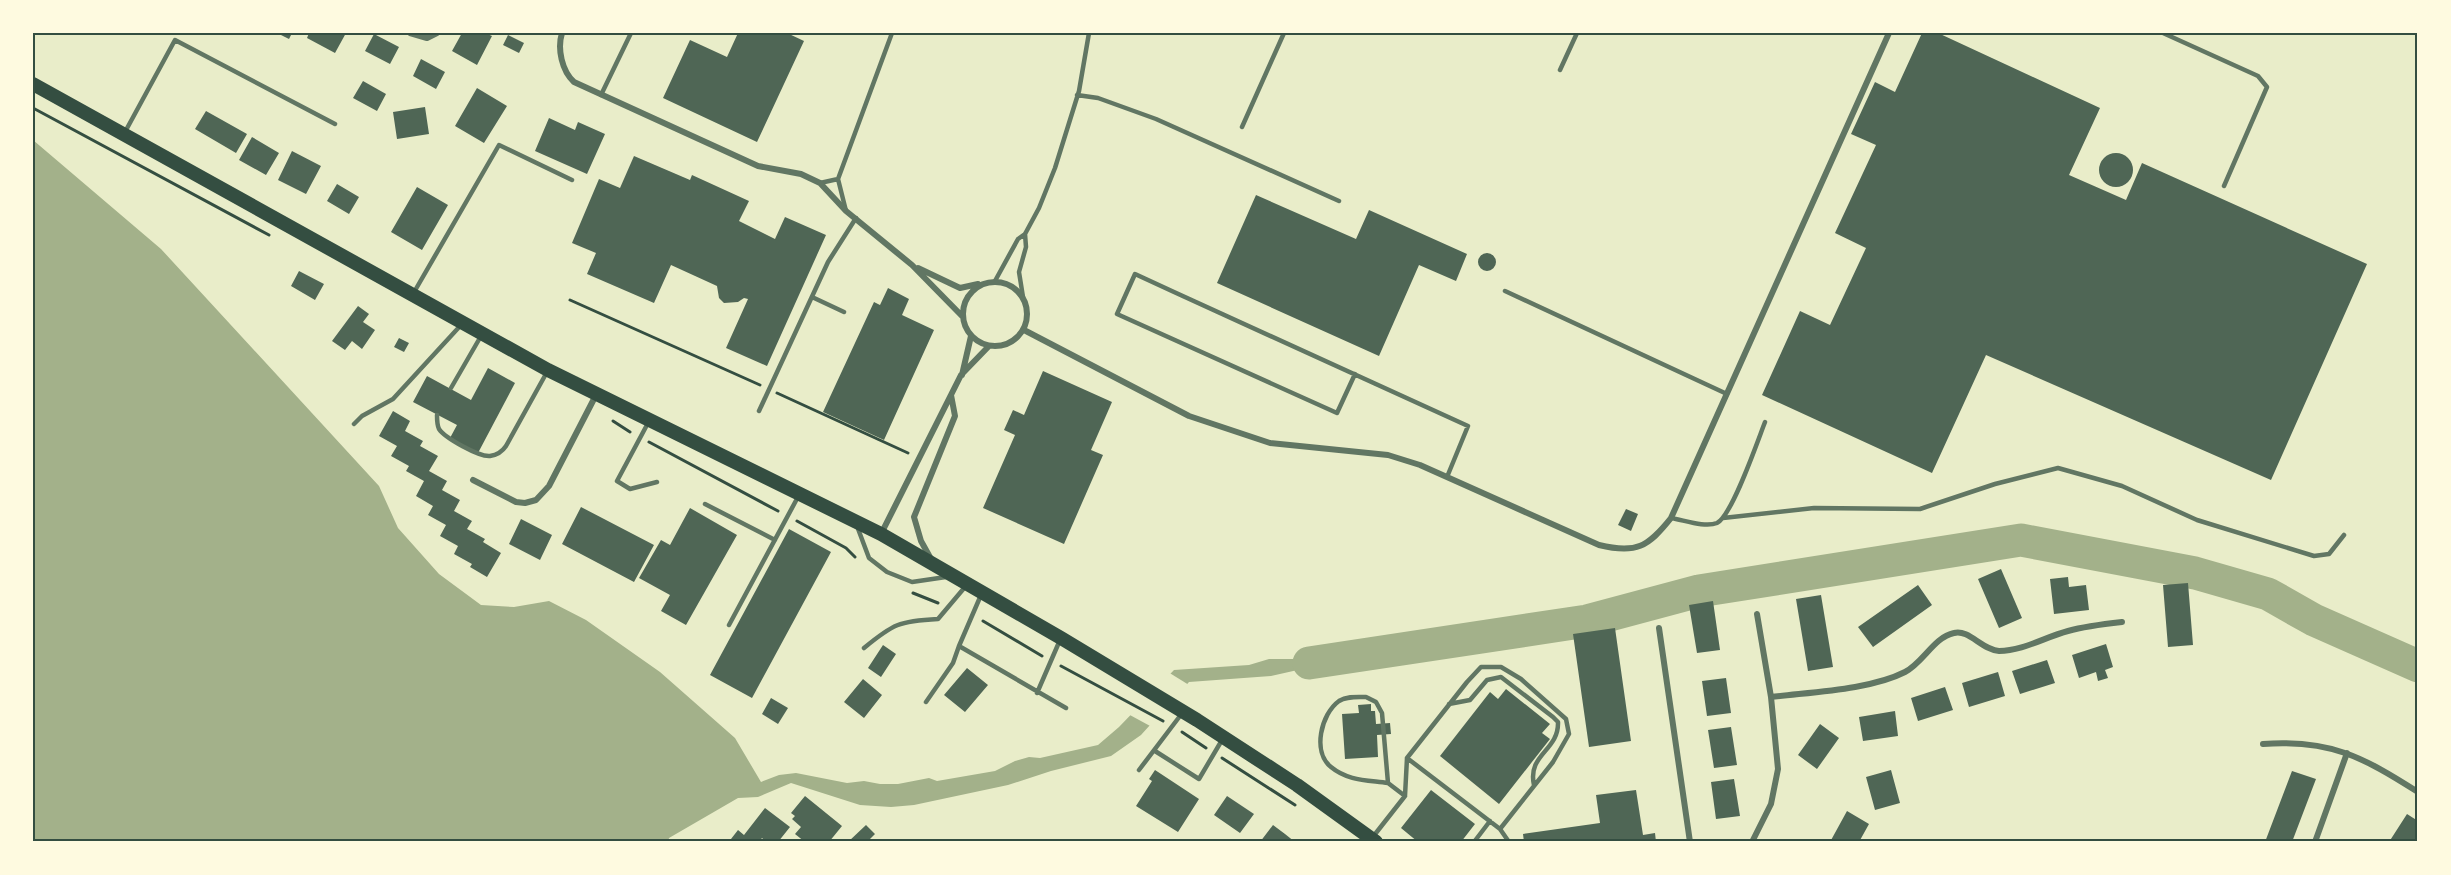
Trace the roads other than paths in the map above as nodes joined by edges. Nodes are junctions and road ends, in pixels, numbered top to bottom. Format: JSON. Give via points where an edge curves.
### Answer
{"nodes":[{"id":1,"x":410,"y":33,"type":"edge"},
{"id":2,"x":436,"y":33,"type":"edge"},
{"id":3,"x":562,"y":33,"type":"edge"},
{"id":4,"x":631,"y":33,"type":"edge"},
{"id":5,"x":892,"y":33,"type":"edge"},
{"id":6,"x":1089,"y":33,"type":"edge"},
{"id":7,"x":1284,"y":33,"type":"edge"},
{"id":8,"x":1577,"y":33,"type":"edge"},
{"id":9,"x":1889,"y":33,"type":"edge"},
{"id":10,"x":2163,"y":33,"type":"edge"},
{"id":11,"x":1560,"y":70,"type":"dead end"},
{"id":12,"x":33,"y":84,"type":"edge"},
{"id":13,"x":601,"y":95,"type":"junction"},
{"id":14,"x":1077,"y":95,"type":"junction"},
{"id":15,"x":335,"y":124,"type":"dead end"},
{"id":16,"x":1242,"y":127,"type":"dead end"},
{"id":17,"x":124,"y":135,"type":"junction"},
{"id":18,"x":838,"y":179,"type":"junction"},
{"id":19,"x":572,"y":180,"type":"dead end"},
{"id":20,"x":820,"y":183,"type":"junction"},
{"id":21,"x":2224,"y":186,"type":"dead end"},
{"id":22,"x":1339,"y":201,"type":"dead end"},
{"id":23,"x":846,"y":211,"type":"junction"},
{"id":24,"x":856,"y":218,"type":"junction"},
{"id":25,"x":1025,"y":234,"type":"junction"},
{"id":26,"x":912,"y":265,"type":"junction"},
{"id":27,"x":995,"y":281,"type":"junction"},
{"id":28,"x":984,"y":283,"type":"junction"},
{"id":29,"x":1506,"y":291,"type":"dead end"},
{"id":30,"x":412,"y":295,"type":"junction"},
{"id":31,"x":812,"y":297,"type":"junction"},
{"id":32,"x":1023,"y":297,"type":"junction"},
{"id":33,"x":844,"y":312,"type":"dead end"},
{"id":34,"x":963,"y":317,"type":"junction"},
{"id":35,"x":462,"y":323,"type":"junction"},
{"id":36,"x":1024,"y":330,"type":"junction"},
{"id":37,"x":482,"y":334,"type":"junction"},
{"id":38,"x":971,"y":336,"type":"junction"},
{"id":39,"x":989,"y":346,"type":"junction"},
{"id":40,"x":548,"y":370,"type":"junction"},
{"id":41,"x":961,"y":375,"type":"junction"},
{"id":42,"x":1355,"y":375,"type":"junction"},
{"id":43,"x":451,"y":388,"type":"dead end"},
{"id":44,"x":1727,"y":394,"type":"junction"},
{"id":45,"x":597,"y":395,"type":"junction"},
{"id":46,"x":951,"y":395,"type":"junction"},
{"id":47,"x":759,"y":411,"type":"dead end"},
{"id":48,"x":437,"y":415,"type":"dead end"},
{"id":49,"x":650,"y":420,"type":"junction"},
{"id":50,"x":1765,"y":422,"type":"dead end"},
{"id":51,"x":354,"y":424,"type":"dead end"},
{"id":52,"x":1447,"y":477,"type":"junction"},
{"id":53,"x":473,"y":480,"type":"dead end"},
{"id":54,"x":657,"y":482,"type":"dead end"},
{"id":55,"x":800,"y":493,"type":"junction"},
{"id":56,"x":705,"y":504,"type":"dead end"},
{"id":57,"x":1671,"y":518,"type":"junction"},
{"id":58,"x":1723,"y":518,"type":"junction"},
{"id":59,"x":856,"y":522,"type":"junction"},
{"id":60,"x":881,"y":534,"type":"junction"},
{"id":61,"x":2344,"y":535,"type":"dead end"},
{"id":62,"x":775,"y":540,"type":"junction"},
{"id":63,"x":934,"y":566,"type":"junction"},
{"id":64,"x":952,"y":576,"type":"junction"},
{"id":65,"x":967,"y":584,"type":"junction"},
{"id":66,"x":982,"y":593,"type":"junction"},
{"id":67,"x":1757,"y":614,"type":"dead end"},
{"id":68,"x":2122,"y":622,"type":"dead end"},
{"id":69,"x":729,"y":625,"type":"dead end"},
{"id":70,"x":1659,"y":628,"type":"dead end"},
{"id":71,"x":1061,"y":638,"type":"junction"},
{"id":72,"x":959,"y":646,"type":"junction"},
{"id":73,"x":864,"y":648,"type":"dead end"},
{"id":74,"x":1037,"y":693,"type":"junction"},
{"id":75,"x":1771,"y":698,"type":"junction"},
{"id":76,"x":926,"y":702,"type":"dead end"},
{"id":77,"x":1449,"y":704,"type":"junction"},
{"id":78,"x":1066,"y":708,"type":"dead end"},
{"id":79,"x":1183,"y":712,"type":"junction"},
{"id":80,"x":1224,"y":737,"type":"junction"},
{"id":81,"x":2263,"y":744,"type":"dead end"},
{"id":82,"x":1155,"y":751,"type":"junction"},
{"id":83,"x":2347,"y":753,"type":"junction"},
{"id":84,"x":1407,"y":758,"type":"junction"},
{"id":85,"x":1139,"y":770,"type":"dead end"},
{"id":86,"x":1388,"y":783,"type":"junction"},
{"id":87,"x":1534,"y":785,"type":"junction"},
{"id":88,"x":2418,"y":792,"type":"edge"},
{"id":89,"x":1405,"y":796,"type":"junction"},
{"id":90,"x":1490,"y":821,"type":"junction"},
{"id":91,"x":1500,"y":829,"type":"junction"},
{"id":92,"x":1374,"y":840,"type":"edge"},
{"id":93,"x":1474,"y":842,"type":"edge"},
{"id":94,"x":1509,"y":842,"type":"edge"},
{"id":95,"x":1690,"y":842,"type":"edge"},
{"id":96,"x":1752,"y":842,"type":"edge"},
{"id":97,"x":2315,"y":842,"type":"edge"}],
"edges":[{"from":1,"to":2,"type":"street","via":[[427,38]]},
{"from":3,"to":13,"type":"street","via":[[560,48],[569,78]]},
{"from":4,"to":13,"type":"lane"},
{"from":5,"to":18,"type":"lane"},
{"from":6,"to":14,"type":"lane"},
{"from":7,"to":16,"type":"lane"},
{"from":8,"to":11,"type":"lane"},
{"from":9,"to":44,"type":"street"},
{"from":10,"to":21,"type":"lane","via":[[2258,76],[2267,87]]},
{"from":12,"to":17,"type":"highway"},
{"from":13,"to":20,"type":"street","via":[[758,166],[801,174]]},
{"from":14,"to":22,"type":"lane","via":[[1098,98],[1156,119]]},
{"from":14,"to":25,"type":"lane","via":[[1054,168]]},
{"from":15,"to":17,"type":"lane","via":[[175,40]]},
{"from":17,"to":30,"type":"highway"},
{"from":18,"to":20,"type":"lane"},
{"from":18,"to":23,"type":"lane"},
{"from":19,"to":30,"type":"lane","via":[[499,145]]},
{"from":20,"to":23,"type":"street"},
{"from":23,"to":24,"type":"street"},
{"from":24,"to":26,"type":"street"},
{"from":24,"to":31,"type":"lane"},
{"from":25,"to":27,"type":"lane","via":[[1018,239]]},
{"from":25,"to":32,"type":"lane","via":[[1026,247],[1019,272]]},
{"from":26,"to":28,"type":"street","via":[[960,288]]},
{"from":26,"to":34,"type":"street"},
{"from":27,"to":28,"type":"street"},
{"from":27,"to":32,"type":"street","via":[[1006,283]]},
{"from":28,"to":34,"type":"street","via":[[968,297]]},
{"from":29,"to":44,"type":"lane"},
{"from":30,"to":35,"type":"highway"},
{"from":31,"to":33,"type":"lane"},
{"from":31,"to":47,"type":"lane"},
{"from":32,"to":36,"type":"street","via":[[1028,308]]},
{"from":34,"to":38,"type":"street"},
{"from":35,"to":37,"type":"highway"},
{"from":35,"to":51,"type":"lane","via":[[393,399]]},
{"from":36,"to":39,"type":"street","via":[[1009,344]]},
{"from":36,"to":52,"type":"street","via":[[1189,416],[1270,443],[1388,455]]},
{"from":37,"to":40,"type":"highway"},
{"from":37,"to":43,"type":"lane"},
{"from":38,"to":39,"type":"street"},
{"from":38,"to":41,"type":"street"},
{"from":39,"to":41,"type":"street"},
{"from":40,"to":45,"type":"highway"},
{"from":40,"to":48,"type":"lane","via":[[506,446],[497,454],[478,454],[451,439],[440,429]]},
{"from":41,"to":46,"type":"street"},
{"from":42,"to":42,"type":"lane","via":[[1135,274],[1117,314],[1337,413]]},
{"from":42,"to":52,"type":"lane","via":[[1468,426]]},
{"from":44,"to":57,"type":"street"},
{"from":45,"to":49,"type":"highway"},
{"from":45,"to":53,"type":"street","via":[[549,486],[536,500],[516,502]]},
{"from":46,"to":60,"type":"street"},
{"from":46,"to":63,"type":"street","via":[[955,416],[914,517]]},
{"from":49,"to":54,"type":"lane","via":[[617,481],[630,489]]},
{"from":49,"to":55,"type":"highway"},
{"from":50,"to":58,"type":"lane"},
{"from":52,"to":57,"type":"street","via":[[1620,550],[1642,547]]},
{"from":55,"to":59,"type":"highway"},
{"from":55,"to":62,"type":"lane"},
{"from":56,"to":62,"type":"lane"},
{"from":57,"to":58,"type":"lane","via":[[1704,524],[1714,524]]},
{"from":58,"to":61,"type":"lane","via":[[1814,508],[1920,509],[2058,468],[2122,486],[2197,520],[2314,556],[2329,554]]},
{"from":59,"to":60,"type":"highway"},
{"from":59,"to":64,"type":"lane","via":[[869,558],[888,572],[912,582]]},
{"from":60,"to":63,"type":"highway"},
{"from":62,"to":69,"type":"lane"},
{"from":63,"to":64,"type":"highway"},
{"from":64,"to":65,"type":"highway"},
{"from":65,"to":66,"type":"highway"},
{"from":65,"to":73,"type":"lane","via":[[938,620],[889,627]]},
{"from":66,"to":71,"type":"highway"},
{"from":66,"to":72,"type":"lane"},
{"from":67,"to":75,"type":"street"},
{"from":68,"to":75,"type":"street","via":[[2084,627],[2008,651],[1989,649],[1964,633],[1953,633],[1942,638],[1912,668],[1894,676],[1868,684]]},
{"from":70,"to":95,"type":"street"},
{"from":71,"to":74,"type":"lane"},
{"from":71,"to":79,"type":"highway"},
{"from":72,"to":74,"type":"lane"},
{"from":72,"to":76,"type":"lane","via":[[953,663]]},
{"from":74,"to":78,"type":"lane"},
{"from":75,"to":96,"type":"street","via":[[1777,783]]},
{"from":77,"to":84,"type":"lane"},
{"from":77,"to":87,"type":"lane","via":[[1470,700],[1486,680],[1501,677],[1554,717],[1558,723],[1556,738],[1534,765]]},
{"from":77,"to":87,"type":"lane","via":[[1481,667],[1501,667],[1521,679],[1566,719],[1569,734]]},
{"from":79,"to":80,"type":"highway"},
{"from":79,"to":82,"type":"lane"},
{"from":80,"to":82,"type":"lane","via":[[1199,779]]},
{"from":80,"to":92,"type":"highway"},
{"from":81,"to":83,"type":"street","via":[[2295,742]]},
{"from":82,"to":85,"type":"lane"},
{"from":83,"to":88,"type":"street"},
{"from":83,"to":97,"type":"street"},
{"from":84,"to":89,"type":"lane"},
{"from":84,"to":90,"type":"lane"},
{"from":86,"to":86,"type":"lane","via":[[1350,778],[1325,761],[1320,738],[1331,709],[1345,698],[1370,697],[1382,713]]},
{"from":86,"to":89,"type":"lane"},
{"from":87,"to":91,"type":"lane"},
{"from":89,"to":92,"type":"lane"},
{"from":90,"to":91,"type":"lane"},
{"from":90,"to":93,"type":"lane"},
{"from":91,"to":94,"type":"lane"}]}
